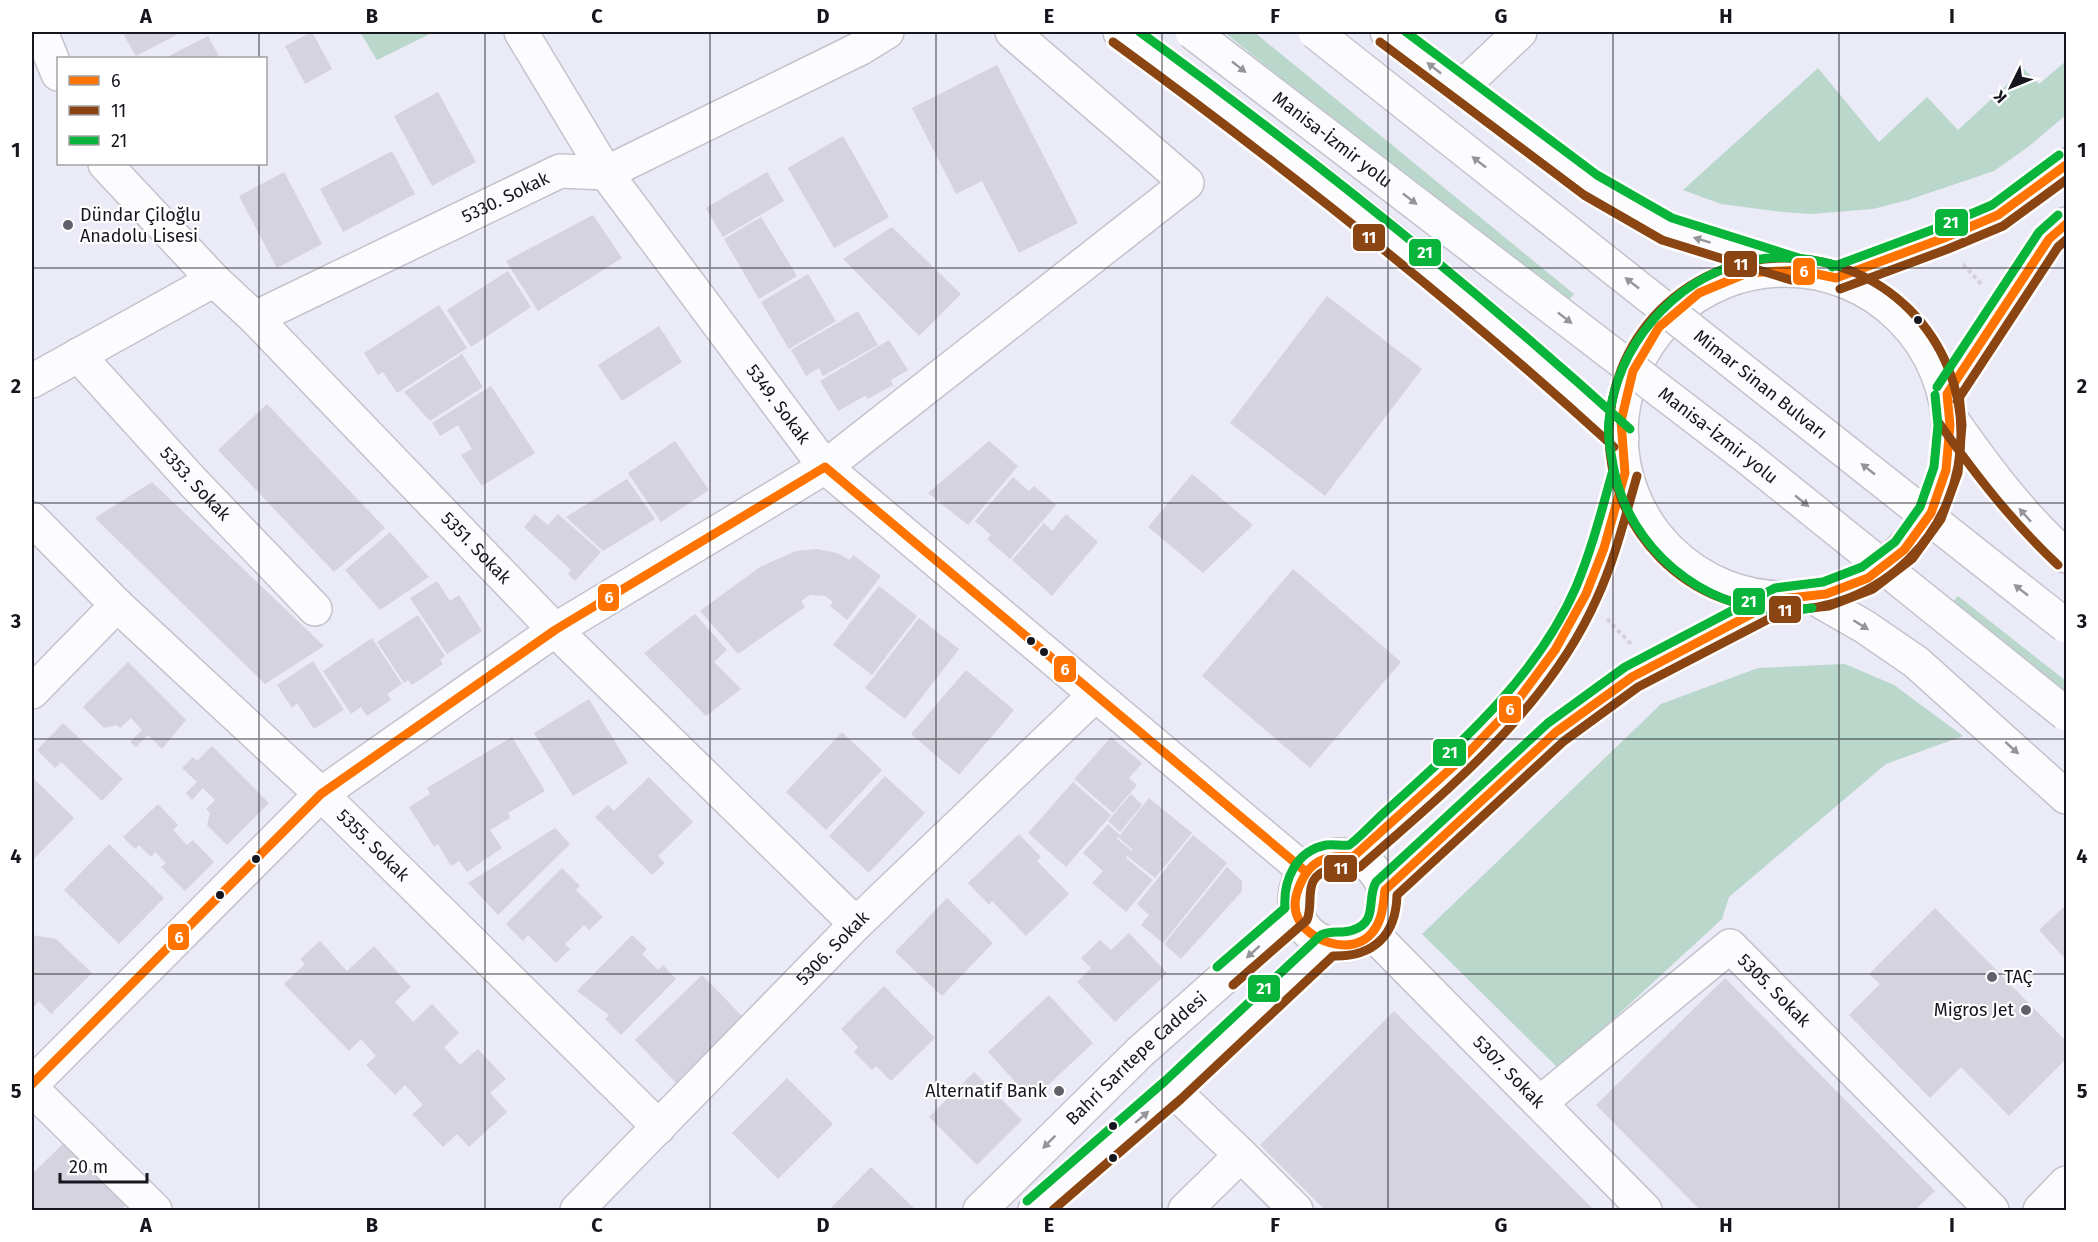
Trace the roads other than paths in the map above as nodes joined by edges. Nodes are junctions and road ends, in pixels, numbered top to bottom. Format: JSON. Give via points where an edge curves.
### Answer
{"nodes":[{"id":1,"x":41,"y":32,"type":"edge"},
{"id":2,"x":521,"y":32,"type":"edge"},
{"id":3,"x":887,"y":32,"type":"edge"},
{"id":4,"x":1012,"y":32,"type":"edge"},
{"id":5,"x":1120,"y":32,"type":"edge"},
{"id":6,"x":1192,"y":32,"type":"edge"},
{"id":7,"x":1315,"y":32,"type":"edge"},
{"id":8,"x":1387,"y":32,"type":"edge"},
{"id":9,"x":1520,"y":32,"type":"edge"},
{"id":10,"x":57,"y":72,"type":"edge"},
{"id":11,"x":1461,"y":88,"type":"junction"},
{"id":12,"x":106,"y":165,"type":"edge"},
{"id":13,"x":2067,"y":165,"type":"edge"},
{"id":14,"x":606,"y":173,"type":"junction"},
{"id":15,"x":2067,"y":224,"type":"edge"},
{"id":16,"x":1798,"y":270,"type":"junction"},
{"id":17,"x":1836,"y":278,"type":"junction"},
{"id":18,"x":214,"y":280,"type":"junction"},
{"id":19,"x":255,"y":318,"type":"junction"},
{"id":20,"x":78,"y":355,"type":"junction"},
{"id":21,"x":32,"y":381,"type":"edge"},
{"id":22,"x":1948,"y":405,"type":"junction"},
{"id":23,"x":1622,"y":438,"type":"junction"},
{"id":24,"x":825,"y":467,"type":"junction"},
{"id":25,"x":1625,"y":473,"type":"junction"},
{"id":26,"x":32,"y":519,"type":"edge"},
{"id":27,"x":2067,"y":556,"type":"edge"},
{"id":28,"x":1795,"y":598,"type":"junction"},
{"id":29,"x":117,"y":605,"type":"junction"},
{"id":30,"x":315,"y":609,"type":"dead end"},
{"id":31,"x":2067,"y":626,"type":"edge"},
{"id":32,"x":555,"y":630,"type":"junction"},
{"id":33,"x":32,"y":692,"type":"edge"},
{"id":34,"x":1095,"y":694,"type":"junction"},
{"id":35,"x":2067,"y":714,"type":"edge"},
{"id":36,"x":2059,"y":791,"type":"edge"},
{"id":37,"x":321,"y":794,"type":"junction"},
{"id":38,"x":2067,"y":816,"type":"edge"},
{"id":39,"x":1353,"y":857,"type":"junction"},
{"id":40,"x":1305,"y":871,"type":"junction"},
{"id":41,"x":1385,"y":890,"type":"junction"},
{"id":42,"x":1297,"y":913,"type":"junction"},
{"id":43,"x":856,"y":924,"type":"junction"},
{"id":44,"x":1372,"y":933,"type":"junction"},
{"id":45,"x":1328,"y":944,"type":"junction"},
{"id":46,"x":32,"y":1083,"type":"edge"},
{"id":47,"x":32,"y":1089,"type":"edge"},
{"id":48,"x":1173,"y":1090,"type":"junction"},
{"id":49,"x":1540,"y":1103,"type":"junction"},
{"id":50,"x":659,"y":1127,"type":"junction"},
{"id":51,"x":1241,"y":1155,"type":"junction"},
{"id":52,"x":2067,"y":1183,"type":"edge"},
{"id":53,"x":155,"y":1210,"type":"edge"},
{"id":54,"x":578,"y":1210,"type":"edge"},
{"id":55,"x":980,"y":1210,"type":"edge"},
{"id":56,"x":1035,"y":1210,"type":"edge"},
{"id":57,"x":1185,"y":1210,"type":"edge"},
{"id":58,"x":1296,"y":1210,"type":"edge"},
{"id":59,"x":1645,"y":1210,"type":"edge"},
{"id":60,"x":1992,"y":1210,"type":"edge"},
{"id":61,"x":2040,"y":1210,"type":"edge"}],
"edges":[{"from":1,"to":10,"type":"main road"},
{"from":2,"to":14,"type":"main road","name":"5349. Sokak"},
{"from":3,"to":14,"type":"main road","name":"5330. Sokak"},
{"from":4,"to":24,"type":"main road","via":[[1187,183]]},
{"from":5,"to":23,"type":"main road","via":[[1365,216],[1514,339]]},
{"from":6,"to":35,"type":"main road","name":"Manisa-İzmir yolu","one_way":true,"bridge":true,"via":[[1748,458]]},
{"from":31,"to":7,"type":"main road","name":"Mimar Sinan Bulvarı","one_way":true,"bridge":true},
{"from":11,"to":8,"type":"main road","one_way":true},
{"from":9,"to":11,"type":"main road"},
{"from":16,"to":11,"type":"main road","one_way":true,"via":[[1667,229],[1590,185]]},
{"from":12,"to":18,"type":"main road","name":"5351. Sokak"},
{"from":13,"to":17,"type":"main road","via":[[1998,215]]},
{"from":14,"to":19,"type":"main road","name":"5330. Sokak","via":[[560,171]]},
{"from":14,"to":24,"type":"main road","name":"5349. Sokak"},
{"from":15,"to":22,"type":"main road","via":[[2049,239],[1978,345]]},
{"from":16,"to":17,"type":"main road"},
{"from":16,"to":23,"type":"main road","via":[[1747,273],[1699,293],[1659,327],[1633,371],[1621,421]]},
{"from":17,"to":22,"type":"main road","via":[[1891,307],[1921,340]]},
{"from":18,"to":19,"type":"main road","name":"5351. Sokak"},
{"from":18,"to":20,"type":"main road"},
{"from":19,"to":32,"type":"main road","name":"5351. Sokak"},
{"from":20,"to":21,"type":"main road"},
{"from":20,"to":30,"type":"main road","name":"5353. Sokak"},
{"from":27,"to":22,"type":"main road","one_way":true,"via":[[2017,506],[1970,446]]},
{"from":22,"to":28,"type":"main road","via":[[1946,470],[1931,513],[1904,550],[1868,578],[1826,594]]},
{"from":23,"to":25,"type":"main road"},
{"from":24,"to":32,"type":"main road"},
{"from":24,"to":34,"type":"main road","name":"5349. Sokak"},
{"from":25,"to":28,"type":"main road","via":[[1637,506],[1656,537],[1682,562],[1712,581],[1745,594]]},
{"from":25,"to":39,"type":"main road","via":[[1604,548],[1586,594],[1556,650],[1515,704],[1476,745]]},
{"from":26,"to":29,"type":"main road","name":"5355. Sokak"},
{"from":28,"to":36,"type":"main road","one_way":true,"via":[[1865,627],[1916,662]]},
{"from":28,"to":41,"type":"main road","via":[[1632,676],[1556,732]]},
{"from":29,"to":33,"type":"main road"},
{"from":29,"to":37,"type":"main road","name":"5355. Sokak"},
{"from":32,"to":37,"type":"main road"},
{"from":32,"to":43,"type":"main road","name":"5351. Sokak"},
{"from":34,"to":40,"type":"main road","name":"5349. Sokak"},
{"from":34,"to":43,"type":"main road","name":"5306. Sokak"},
{"from":36,"to":38,"type":"main road"},
{"from":37,"to":46,"type":"main road"},
{"from":37,"to":50,"type":"main road","name":"5355. Sokak"},
{"from":39,"to":40,"type":"main road","via":[[1327,857]]},
{"from":39,"to":41,"type":"main road","via":[[1378,875]]},
{"from":40,"to":42,"type":"main road","via":[[1295,898]]},
{"from":41,"to":44,"type":"main road","via":[[1386,906]]},
{"from":42,"to":45,"type":"main road","via":[[1303,927]]},
{"from":42,"to":55,"type":"main road","name":"Bahri Sarıtepe Caddesi","one_way":true,"via":[[1140,1052]]},
{"from":43,"to":50,"type":"main road","name":"5306. Sokak"},
{"from":44,"to":45,"type":"main road","via":[[1344,946]]},
{"from":44,"to":49,"type":"main road","name":"5307. Sokak"},
{"from":45,"to":48,"type":"main road"},
{"from":47,"to":53,"type":"main road"},
{"from":48,"to":51,"type":"main road"},
{"from":56,"to":48,"type":"main road","one_way":true},
{"from":49,"to":59,"type":"main road","name":"5307. Sokak"},
{"from":49,"to":60,"type":"main road","name":"5305. Sokak","via":[[1730,946]]},
{"from":50,"to":54,"type":"main road","name":"5306. Sokak"},
{"from":51,"to":57,"type":"main road"},
{"from":51,"to":58,"type":"main road"},
{"from":52,"to":61,"type":"main road"}]}
